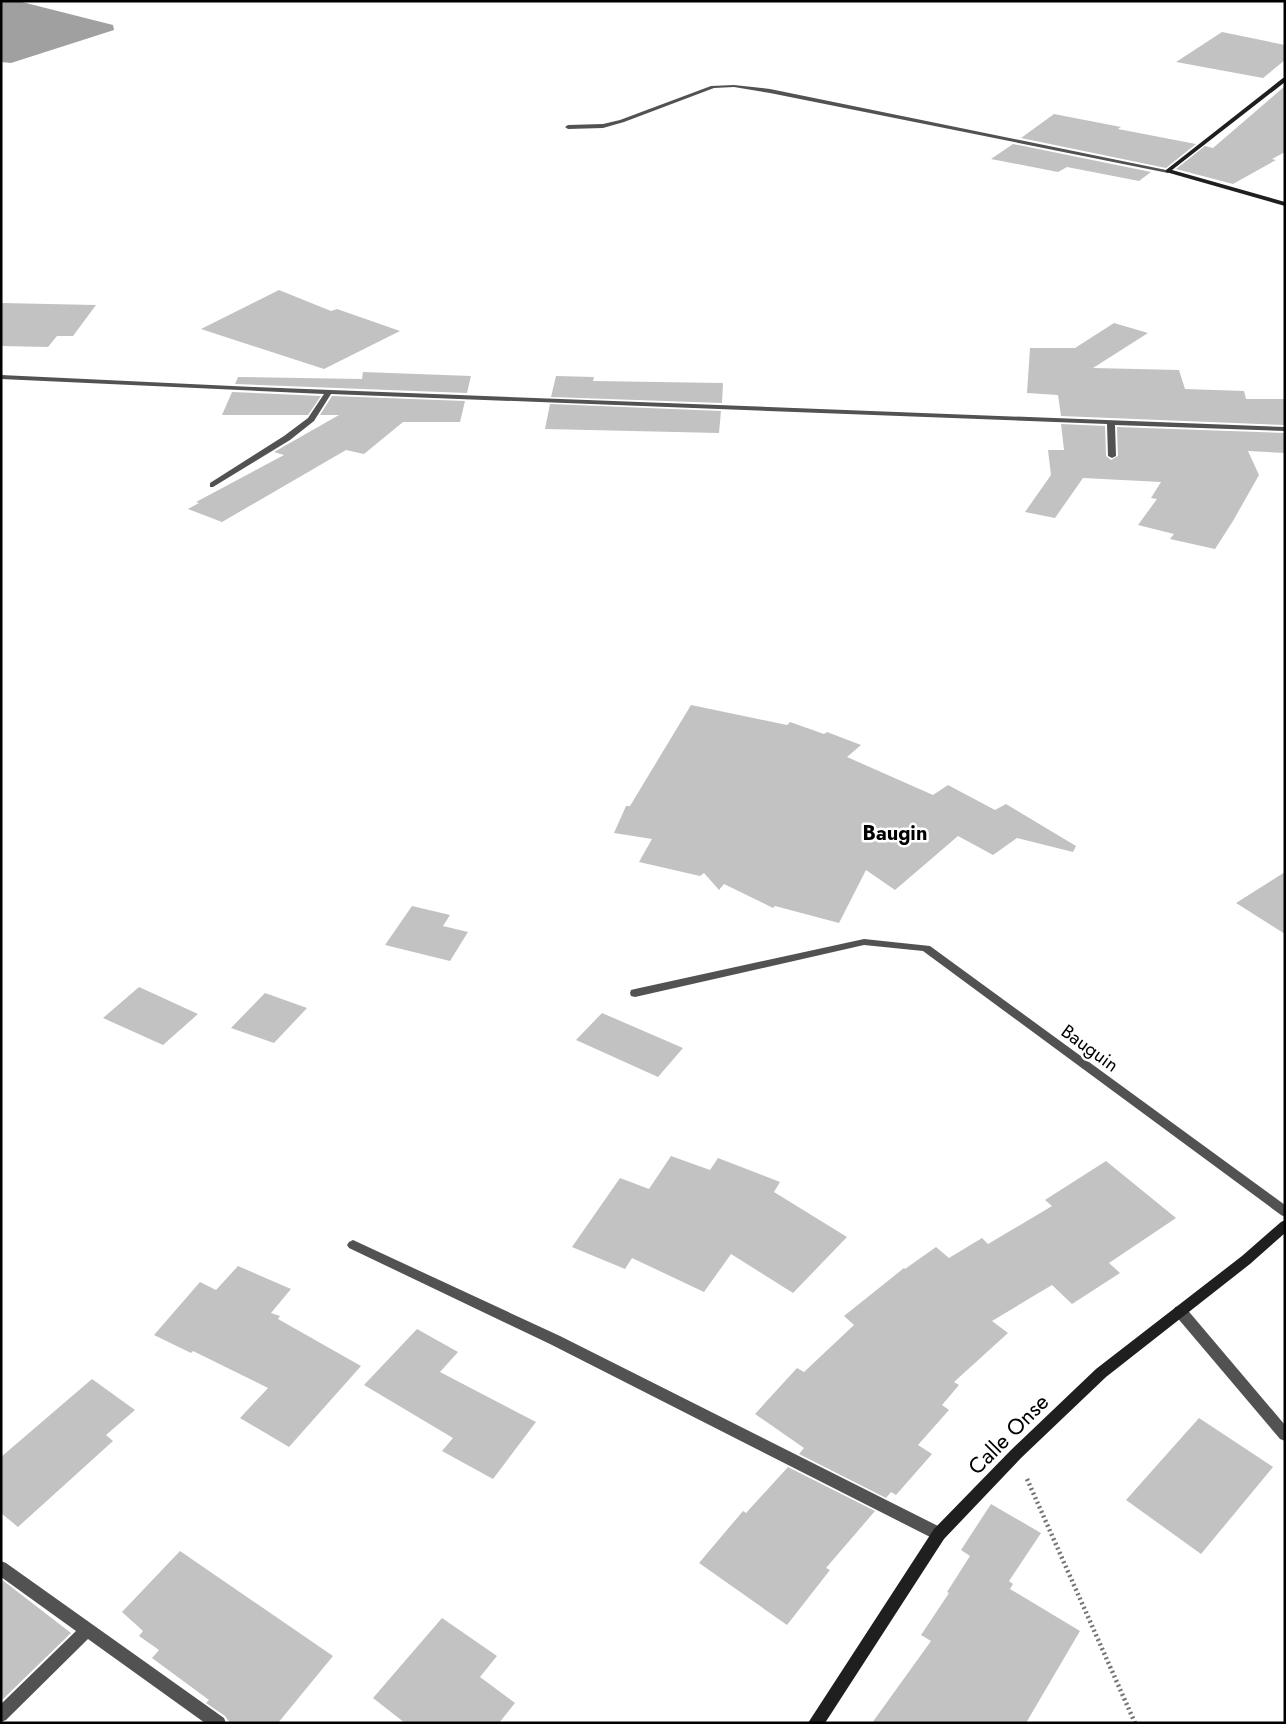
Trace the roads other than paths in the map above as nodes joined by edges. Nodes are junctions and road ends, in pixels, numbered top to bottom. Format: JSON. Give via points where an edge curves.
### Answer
{"nodes":[{"id":1,"x":1285,"y":79,"type":"edge"},
{"id":2,"x":568,"y":127,"type":"dead end"},
{"id":3,"x":1168,"y":171,"type":"junction"},
{"id":4,"x":1285,"y":204,"type":"edge"},
{"id":5,"x":1,"y":377,"type":"edge"},
{"id":6,"x":329,"y":392,"type":"junction"},
{"id":7,"x":1111,"y":423,"type":"junction"},
{"id":8,"x":1285,"y":429,"type":"edge"},
{"id":9,"x":1112,"y":456,"type":"dead end"},
{"id":10,"x":213,"y":485,"type":"dead end"},
{"id":11,"x":635,"y":993,"type":"dead end"},
{"id":12,"x":1285,"y":1212,"type":"edge"},
{"id":13,"x":1285,"y":1225,"type":"edge"},
{"id":14,"x":353,"y":1245,"type":"dead end"},
{"id":15,"x":1180,"y":1311,"type":"junction"},
{"id":16,"x":1285,"y":1435,"type":"edge"},
{"id":17,"x":939,"y":1534,"type":"junction"},
{"id":18,"x":1,"y":1568,"type":"edge"},
{"id":19,"x":87,"y":1630,"type":"junction"},
{"id":20,"x":1,"y":1716,"type":"edge"},
{"id":21,"x":218,"y":1723,"type":"edge"},
{"id":22,"x":816,"y":1723,"type":"edge"}],
"edges":[{"from":1,"to":3,"type":"street"},
{"from":2,"to":3,"type":"street","via":[[603,126],[713,87],[734,86]]},
{"from":3,"to":4,"type":"street"},
{"from":5,"to":6,"type":"street"},
{"from":6,"to":7,"type":"street"},
{"from":6,"to":10,"type":"street","via":[[311,419]]},
{"from":7,"to":8,"type":"street"},
{"from":7,"to":9,"type":"street"},
{"from":11,"to":12,"type":"street","name":"Bauguin","via":[[864,942],[926,948]]},
{"from":13,"to":15,"type":"street","name":"Calle Onse"},
{"from":14,"to":17,"type":"street","via":[[555,1340]]},
{"from":15,"to":16,"type":"street"},
{"from":15,"to":17,"type":"street","name":"Calle Onse","via":[[1102,1373],[1016,1454]]},
{"from":17,"to":22,"type":"street","name":"Calle Onse"},
{"from":18,"to":19,"type":"street"},
{"from":19,"to":20,"type":"street"},
{"from":19,"to":21,"type":"street"}]}
